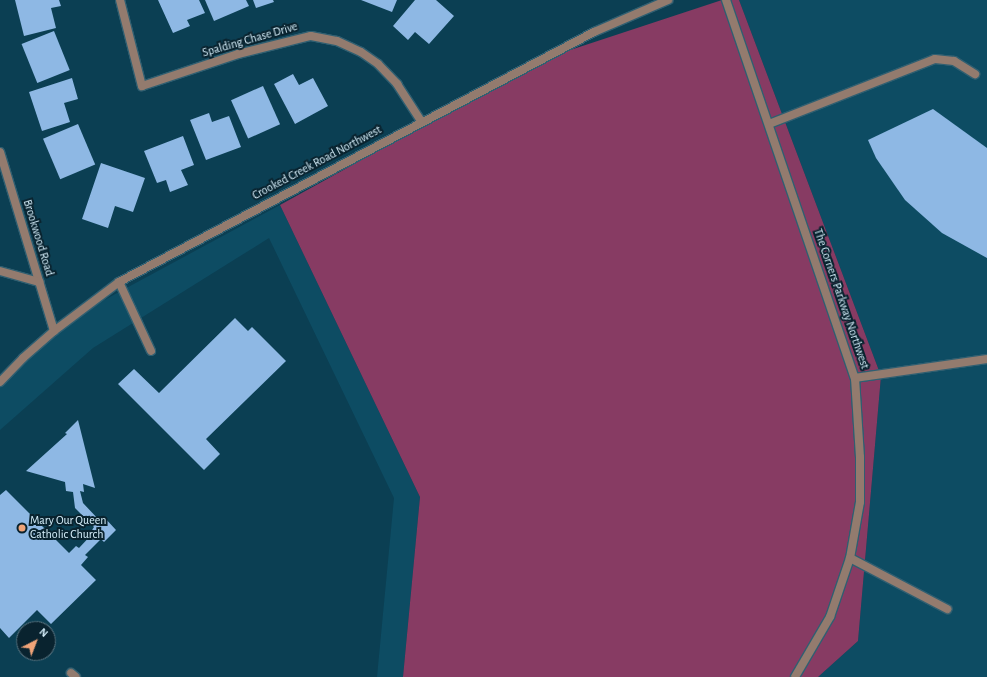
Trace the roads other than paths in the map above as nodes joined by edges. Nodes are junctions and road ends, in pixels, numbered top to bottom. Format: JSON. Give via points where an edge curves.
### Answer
{"nodes":[{"id":1,"x":120,"y":0,"type":"edge"},
{"id":2,"x":668,"y":0,"type":"edge"},
{"id":3,"x":726,"y":0,"type":"edge"},
{"id":4,"x":976,"y":74,"type":"dead end"},
{"id":5,"x":421,"y":121,"type":"junction"},
{"id":6,"x":769,"y":124,"type":"junction"},
{"id":7,"x":0,"y":152,"type":"edge"},
{"id":8,"x":0,"y":271,"type":"edge"},
{"id":9,"x":39,"y":282,"type":"junction"},
{"id":10,"x":119,"y":282,"type":"junction"},
{"id":11,"x":54,"y":331,"type":"junction"},
{"id":12,"x":151,"y":351,"type":"dead end"},
{"id":13,"x":987,"y":359,"type":"edge"},
{"id":14,"x":854,"y":378,"type":"junction"},
{"id":15,"x":0,"y":382,"type":"edge"},
{"id":16,"x":850,"y":558,"type":"junction"},
{"id":17,"x":947,"y":609,"type":"dead end"},
{"id":18,"x":795,"y":677,"type":"edge"}],
"edges":[{"from":1,"to":5,"type":"street","name":"Spalding Chase Drive","via":[[142,86],[245,52],[311,36],[337,41],[361,52],[378,64],[397,84]]},
{"from":2,"to":5,"type":"street","name":"Crooked Creek Road Northwest","via":[[594,32]]},
{"from":3,"to":6,"type":"street","name":"The Corners Parkway Northwest"},
{"from":4,"to":6,"type":"street","via":[[954,60],[935,59]]},
{"from":5,"to":10,"type":"street","name":"Crooked Creek Road Northwest"},
{"from":6,"to":14,"type":"street","name":"The Corners Parkway Northwest"},
{"from":7,"to":9,"type":"street","name":"Brookwood Road"},
{"from":8,"to":9,"type":"street"},
{"from":9,"to":11,"type":"street","name":"Brookwood Road"},
{"from":10,"to":11,"type":"street","name":"Crooked Creek Road Northwest"},
{"from":10,"to":12,"type":"street"},
{"from":11,"to":15,"type":"street","name":"Crooked Creek Road Northwest","via":[[22,358]]},
{"from":13,"to":14,"type":"street"},
{"from":14,"to":16,"type":"street","name":"The Corners Parkway Northwest","via":[[860,457],[860,502]]},
{"from":16,"to":17,"type":"street"},
{"from":16,"to":18,"type":"street","name":"The Corners Parkway Northwest","via":[[830,617]]}]}
